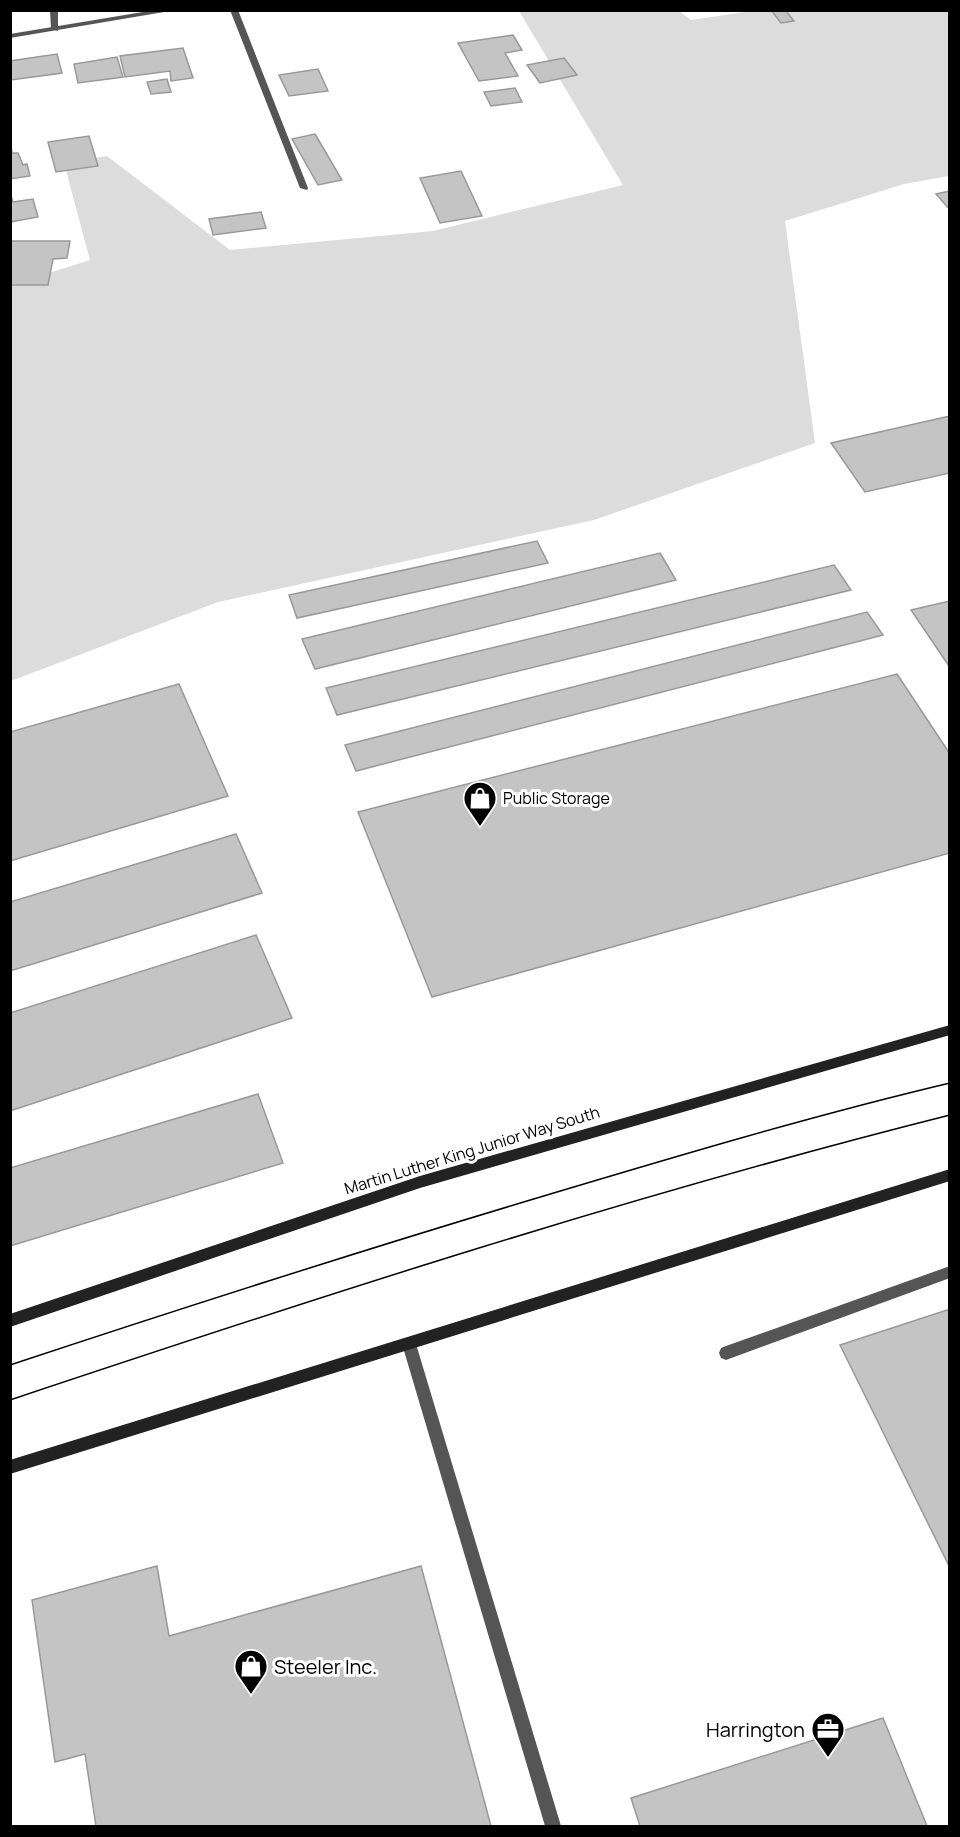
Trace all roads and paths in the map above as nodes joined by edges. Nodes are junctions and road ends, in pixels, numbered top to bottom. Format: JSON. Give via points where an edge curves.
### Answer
{"nodes":[{"id":1,"x":54,"y":10,"type":"edge"},
{"id":2,"x":173,"y":10,"type":"edge"},
{"id":3,"x":234,"y":10,"type":"edge"},
{"id":4,"x":55,"y":29,"type":"junction"},
{"id":5,"x":10,"y":36,"type":"edge"},
{"id":6,"x":304,"y":188,"type":"dead end"},
{"id":7,"x":950,"y":1030,"type":"edge"},
{"id":8,"x":950,"y":1175,"type":"edge"},
{"id":9,"x":950,"y":1272,"type":"edge"},
{"id":10,"x":10,"y":1321,"type":"edge"},
{"id":11,"x":409,"y":1344,"type":"junction"},
{"id":12,"x":726,"y":1353,"type":"dead end"},
{"id":13,"x":10,"y":1467,"type":"edge"},
{"id":14,"x":553,"y":1827,"type":"edge"}],
"edges":[{"from":1,"to":4,"type":"street"},
{"from":2,"to":4,"type":"street"},
{"from":3,"to":6,"type":"street"},
{"from":4,"to":5,"type":"street"},
{"from":7,"to":10,"type":"main road","name":"Martin Luther King Junior Way South","via":[[420,1182]]},
{"from":8,"to":11,"type":"main road"},
{"from":9,"to":12,"type":"street"},
{"from":11,"to":13,"type":"main road"},
{"from":11,"to":14,"type":"street"}]}
